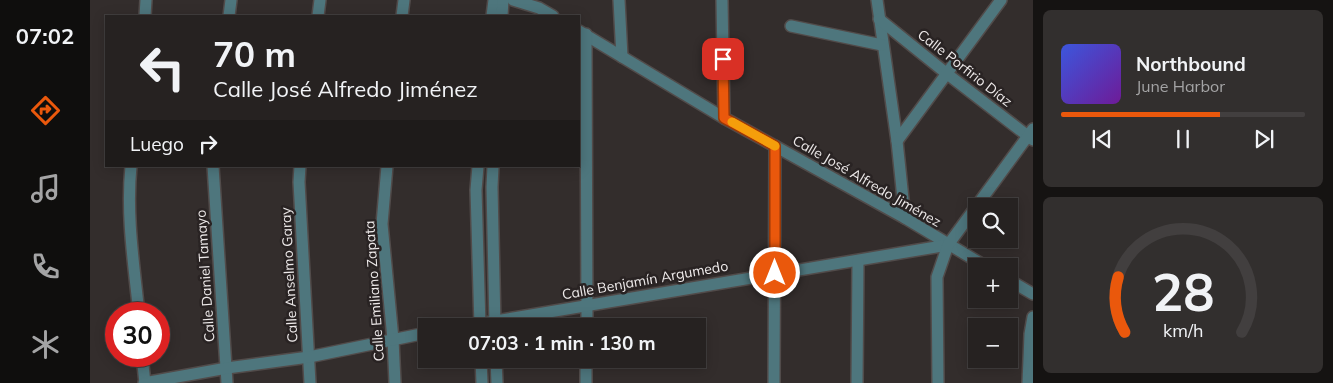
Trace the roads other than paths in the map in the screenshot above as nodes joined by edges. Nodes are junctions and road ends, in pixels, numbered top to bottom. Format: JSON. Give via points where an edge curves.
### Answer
{"nodes":[{"id":1,"x":146,"y":0,"type":"edge"},
{"id":2,"x":231,"y":0,"type":"edge"},
{"id":3,"x":320,"y":0,"type":"edge"},
{"id":4,"x":404,"y":0,"type":"edge"},
{"id":5,"x":494,"y":0,"type":"edge"},
{"id":6,"x":503,"y":0,"type":"edge"},
{"id":7,"x":513,"y":0,"type":"edge"},
{"id":8,"x":620,"y":0,"type":"edge"},
{"id":9,"x":722,"y":0,"type":"edge"},
{"id":10,"x":877,"y":0,"type":"edge"},
{"id":11,"x":1001,"y":0,"type":"edge"},
{"id":12,"x":145,"y":15,"type":"edge"},
{"id":13,"x":229,"y":15,"type":"edge"},
{"id":14,"x":318,"y":15,"type":"edge"},
{"id":15,"x":402,"y":15,"type":"edge"},
{"id":16,"x":492,"y":15,"type":"edge"},
{"id":17,"x":502,"y":15,"type":"edge"},
{"id":18,"x":551,"y":15,"type":"edge"},
{"id":19,"x":879,"y":19,"type":"junction"},
{"id":20,"x":791,"y":26,"type":"dead end"},
{"id":21,"x":582,"y":33,"type":"edge"},
{"id":22,"x":882,"y":46,"type":"junction"},
{"id":23,"x":622,"y":57,"type":"junction"},
{"id":24,"x":946,"y":73,"type":"junction"},
{"id":25,"x":724,"y":118,"type":"junction"},
{"id":26,"x":1031,"y":134,"type":"edge"},
{"id":27,"x":897,"y":141,"type":"junction"},
{"id":28,"x":775,"y":146,"type":"junction"},
{"id":29,"x":131,"y":167,"type":"edge"},
{"id":30,"x":213,"y":167,"type":"edge"},
{"id":31,"x":300,"y":167,"type":"edge"},
{"id":32,"x":387,"y":167,"type":"edge"},
{"id":33,"x":478,"y":167,"type":"edge"},
{"id":34,"x":493,"y":167,"type":"edge"},
{"id":35,"x":905,"y":218,"type":"junction"},
{"id":36,"x":948,"y":245,"type":"junction"},
{"id":37,"x":971,"y":258,"type":"edge"},
{"id":38,"x":858,"y":261,"type":"junction"},
{"id":39,"x":775,"y":273,"type":"junction"},
{"id":40,"x":1018,"y":285,"type":"edge"},
{"id":41,"x":1033,"y":294,"type":"edge"},
{"id":42,"x":137,"y":302,"type":"edge"},
{"id":43,"x":587,"y":305,"type":"junction"},
{"id":44,"x":1033,"y":317,"type":"edge"},
{"id":45,"x":480,"y":318,"type":"edge"},
{"id":46,"x":495,"y":318,"type":"edge"},
{"id":47,"x":524,"y":318,"type":"edge"},
{"id":48,"x":587,"y":318,"type":"edge"},
{"id":49,"x":418,"y":334,"type":"edge"},
{"id":50,"x":393,"y":339,"type":"junction"},
{"id":51,"x":309,"y":357,"type":"junction"},
{"id":52,"x":143,"y":367,"type":"edge"},
{"id":53,"x":227,"y":368,"type":"junction"},
{"id":54,"x":481,"y":368,"type":"edge"},
{"id":55,"x":496,"y":368,"type":"edge"},
{"id":56,"x":586,"y":368,"type":"edge"},
{"id":57,"x":144,"y":383,"type":"edge"},
{"id":58,"x":227,"y":383,"type":"edge"},
{"id":59,"x":310,"y":383,"type":"edge"},
{"id":60,"x":395,"y":383,"type":"edge"},
{"id":61,"x":482,"y":383,"type":"edge"},
{"id":62,"x":497,"y":383,"type":"edge"},
{"id":63,"x":586,"y":383,"type":"edge"},
{"id":64,"x":774,"y":383,"type":"edge"},
{"id":65,"x":857,"y":383,"type":"edge"},
{"id":66,"x":938,"y":383,"type":"edge"},
{"id":67,"x":1028,"y":383,"type":"edge"}],
"edges":[{"from":1,"to":12,"type":"street"},
{"from":2,"to":13,"type":"street"},
{"from":3,"to":14,"type":"street"},
{"from":4,"to":15,"type":"street"},
{"from":5,"to":16,"type":"street"},
{"from":6,"to":17,"type":"street"},
{"from":7,"to":18,"type":"street"},
{"from":8,"to":23,"type":"street"},
{"from":9,"to":25,"type":"street"},
{"from":10,"to":19,"type":"street"},
{"from":11,"to":24,"type":"street"},
{"from":19,"to":22,"type":"street"},
{"from":19,"to":24,"type":"street","name":"Calle Porfirio Díaz"},
{"from":20,"to":22,"type":"street"},
{"from":21,"to":23,"type":"street","name":"Calle José Alfredo Jiménez"},
{"from":21,"to":43,"type":"street"},
{"from":22,"to":27,"type":"street"},
{"from":23,"to":25,"type":"street","name":"Calle José Alfredo Jiménez"},
{"from":24,"to":26,"type":"street","name":"Calle Porfirio Díaz"},
{"from":24,"to":27,"type":"street"},
{"from":25,"to":28,"type":"street","name":"Calle José Alfredo Jiménez"},
{"from":26,"to":36,"type":"street"},
{"from":27,"to":35,"type":"street"},
{"from":28,"to":35,"type":"street","name":"Calle José Alfredo Jiménez"},
{"from":28,"to":39,"type":"street"},
{"from":29,"to":42,"type":"street","via":[[130,216]]},
{"from":30,"to":53,"type":"street","name":"Calle Daniel Tamayo"},
{"from":31,"to":51,"type":"street","name":"Calle Anselmo Garay"},
{"from":32,"to":50,"type":"street","name":"Calle Emiliano Zapata","via":[[382,224]]},
{"from":33,"to":45,"type":"street"},
{"from":34,"to":46,"type":"street"},
{"from":35,"to":36,"type":"street","name":"Calle José Alfredo Jiménez"},
{"from":36,"to":37,"type":"street","name":"Calle José Alfredo Jiménez"},
{"from":36,"to":38,"type":"street","name":"Calle Benjamín Argumedo"},
{"from":36,"to":66,"type":"street","via":[[937,277]]},
{"from":38,"to":39,"type":"street","name":"Calle Benjamín Argumedo"},
{"from":38,"to":65,"type":"street"},
{"from":39,"to":43,"type":"street","name":"Calle Benjamín Argumedo"},
{"from":39,"to":64,"type":"street"},
{"from":40,"to":41,"type":"street"},
{"from":43,"to":47,"type":"street","name":"Calle Benjamín Argumedo"},
{"from":43,"to":48,"type":"street"},
{"from":44,"to":67,"type":"street"},
{"from":49,"to":50,"type":"street"},
{"from":50,"to":51,"type":"street"},
{"from":50,"to":60,"type":"street","name":"Calle Emiliano Zapata"},
{"from":51,"to":53,"type":"street"},
{"from":51,"to":59,"type":"street","name":"Calle Anselmo Garay"},
{"from":52,"to":57,"type":"street"},
{"from":53,"to":57,"type":"street"},
{"from":53,"to":58,"type":"street","name":"Calle Daniel Tamayo"},
{"from":54,"to":61,"type":"street"},
{"from":55,"to":62,"type":"street"},
{"from":56,"to":63,"type":"street"}]}
